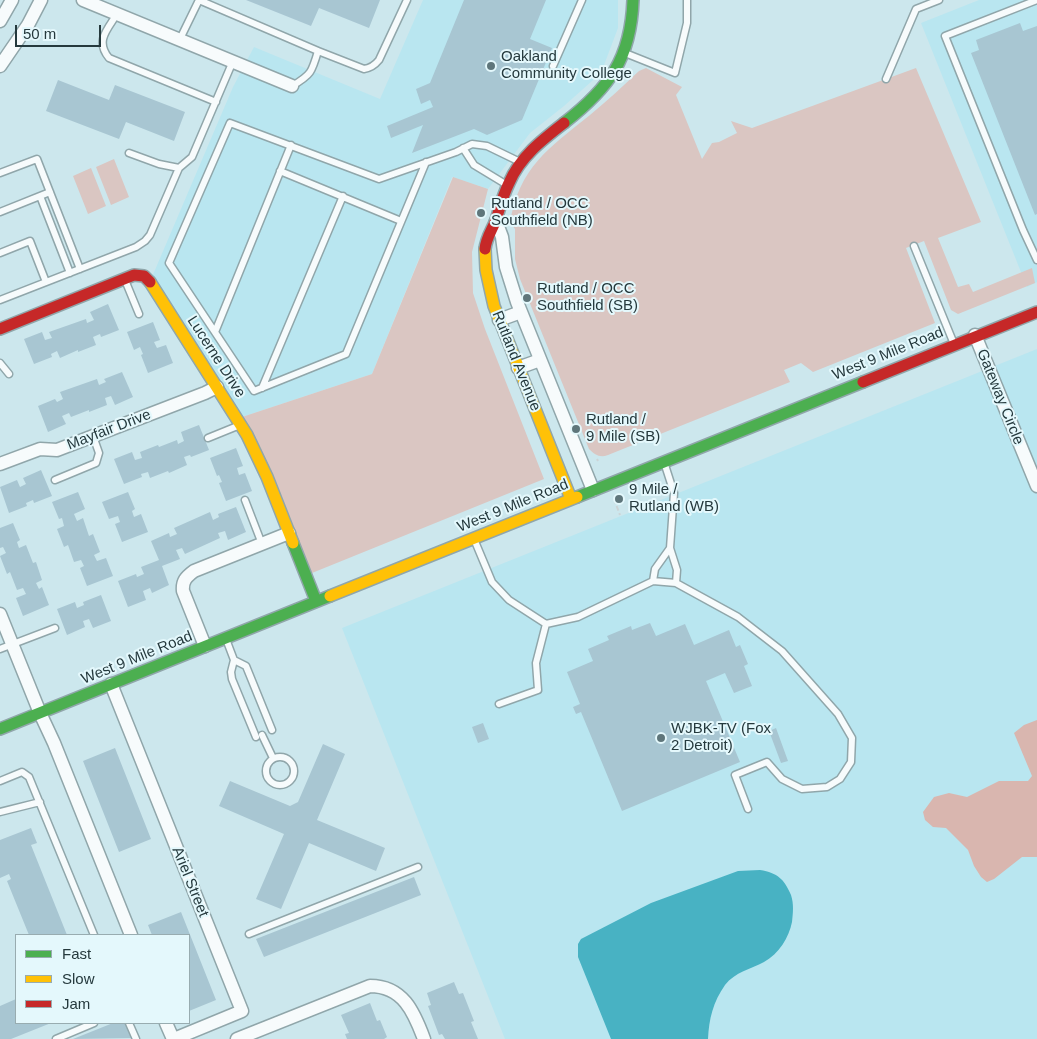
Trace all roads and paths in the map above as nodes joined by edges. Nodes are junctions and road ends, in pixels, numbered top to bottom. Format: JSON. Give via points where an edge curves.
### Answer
{"nodes":[{"id":1,"x":12,"y":0,"type":"edge"},
{"id":2,"x":41,"y":0,"type":"edge"},
{"id":3,"x":83,"y":0,"type":"edge"},
{"id":4,"x":199,"y":0,"type":"edge"},
{"id":5,"x":407,"y":0,"type":"edge"},
{"id":6,"x":582,"y":0,"type":"edge"},
{"id":7,"x":633,"y":0,"type":"edge"},
{"id":8,"x":688,"y":0,"type":"edge"},
{"id":9,"x":939,"y":0,"type":"edge"},
{"id":10,"x":1037,"y":0,"type":"edge"},
{"id":11,"x":116,"y":14,"type":"junction"},
{"id":12,"x":0,"y":21,"type":"edge"},
{"id":13,"x":180,"y":39,"type":"junction"},
{"id":14,"x":318,"y":51,"type":"junction"},
{"id":15,"x":624,"y":53,"type":"junction"},
{"id":16,"x":233,"y":61,"type":"junction"},
{"id":17,"x":0,"y":66,"type":"edge"},
{"id":18,"x":553,"y":66,"type":"dead end"},
{"id":19,"x":886,"y":80,"type":"dead end"},
{"id":20,"x":292,"y":86,"type":"joint"},
{"id":21,"x":216,"y":102,"type":"junction"},
{"id":22,"x":291,"y":145,"type":"junction"},
{"id":23,"x":463,"y":148,"type":"junction"},
{"id":24,"x":129,"y":153,"type":"dead end"},
{"id":25,"x":426,"y":162,"type":"junction"},
{"id":26,"x":521,"y":162,"type":"junction"},
{"id":27,"x":179,"y":168,"type":"junction"},
{"id":28,"x":280,"y":171,"type":"junction"},
{"id":29,"x":0,"y":173,"type":"edge"},
{"id":30,"x":507,"y":186,"type":"junction"},
{"id":31,"x":50,"y":193,"type":"junction"},
{"id":32,"x":40,"y":196,"type":"junction"},
{"id":33,"x":343,"y":196,"type":"junction"},
{"id":34,"x":0,"y":212,"type":"edge"},
{"id":35,"x":401,"y":221,"type":"junction"},
{"id":36,"x":496,"y":221,"type":"junction"},
{"id":37,"x":1034,"y":243,"type":"edge"},
{"id":38,"x":914,"y":246,"type":"dead end"},
{"id":39,"x":0,"y":253,"type":"edge"},
{"id":40,"x":1037,"y":260,"type":"edge"},
{"id":41,"x":80,"y":269,"type":"junction"},
{"id":42,"x":70,"y":273,"type":"junction"},
{"id":43,"x":125,"y":278,"type":"junction"},
{"id":44,"x":46,"y":282,"type":"junction"},
{"id":45,"x":0,"y":300,"type":"edge"},
{"id":46,"x":521,"y":312,"type":"junction"},
{"id":47,"x":1037,"y":312,"type":"edge"},
{"id":48,"x":139,"y":314,"type":"dead end"},
{"id":49,"x":499,"y":320,"type":"junction"},
{"id":50,"x":0,"y":329,"type":"edge"},
{"id":51,"x":215,"y":332,"type":"junction"},
{"id":52,"x":975,"y":335,"type":"junction"},
{"id":53,"x":954,"y":344,"type":"junction"},
{"id":54,"x":540,"y":360,"type":"junction"},
{"id":55,"x":0,"y":363,"type":"edge"},
{"id":56,"x":518,"y":368,"type":"junction"},
{"id":57,"x":9,"y":374,"type":"dead end"},
{"id":58,"x":217,"y":387,"type":"junction"},
{"id":59,"x":262,"y":388,"type":"junction"},
{"id":60,"x":241,"y":425,"type":"junction"},
{"id":61,"x":93,"y":436,"type":"junction"},
{"id":62,"x":208,"y":438,"type":"dead end"},
{"id":63,"x":664,"y":461,"type":"junction"},
{"id":64,"x":0,"y":464,"type":"edge"},
{"id":65,"x":55,"y":480,"type":"dead end"},
{"id":66,"x":1037,"y":486,"type":"edge"},
{"id":67,"x":593,"y":490,"type":"junction"},
{"id":68,"x":571,"y":499,"type":"junction"},
{"id":69,"x":614,"y":499,"type":"dead end"},
{"id":70,"x":245,"y":500,"type":"dead end"},
{"id":71,"x":620,"y":515,"type":"dead end"},
{"id":72,"x":289,"y":533,"type":"junction"},
{"id":73,"x":473,"y":538,"type":"junction"},
{"id":74,"x":262,"y":544,"type":"junction"},
{"id":75,"x":670,"y":548,"type":"junction"},
{"id":76,"x":653,"y":581,"type":"junction"},
{"id":77,"x":676,"y":582,"type":"junction"},
{"id":78,"x":316,"y":601,"type":"junction"},
{"id":79,"x":0,"y":614,"type":"edge"},
{"id":80,"x":546,"y":624,"type":"junction"},
{"id":81,"x":55,"y":628,"type":"dead end"},
{"id":82,"x":226,"y":638,"type":"junction"},
{"id":83,"x":205,"y":646,"type":"junction"},
{"id":84,"x":6,"y":647,"type":"edge"},
{"id":85,"x":234,"y":660,"type":"junction"},
{"id":86,"x":111,"y":684,"type":"junction"},
{"id":87,"x":499,"y":704,"type":"dead end"},
{"id":88,"x":40,"y":713,"type":"junction"},
{"id":89,"x":0,"y":729,"type":"edge"},
{"id":90,"x":272,"y":730,"type":"dead end"},
{"id":91,"x":273,"y":758,"type":"junction"},
{"id":92,"x":0,"y":781,"type":"edge"},
{"id":93,"x":40,"y":802,"type":"junction"},
{"id":94,"x":748,"y":809,"type":"dead end"},
{"id":95,"x":0,"y":812,"type":"edge"},
{"id":96,"x":418,"y":867,"type":"dead end"},
{"id":97,"x":94,"y":934,"type":"edge"},
{"id":98,"x":131,"y":934,"type":"edge"},
{"id":99,"x":249,"y":934,"type":"dead end"},
{"id":100,"x":92,"y":1024,"type":"edge"},
{"id":101,"x":129,"y":1024,"type":"edge"},
{"id":102,"x":166,"y":1024,"type":"edge"},
{"id":103,"x":56,"y":1039,"type":"edge"},
{"id":104,"x":136,"y":1039,"type":"edge"},
{"id":105,"x":173,"y":1039,"type":"edge"},
{"id":106,"x":237,"y":1039,"type":"edge"},
{"id":107,"x":424,"y":1039,"type":"edge"}],
"edges":[{"from":1,"to":12,"type":"street"},
{"from":2,"to":17,"type":"street"},
{"from":3,"to":11,"type":"street"},
{"from":4,"to":13,"type":"lane"},
{"from":4,"to":14,"type":"lane"},
{"from":5,"to":14,"type":"lane","via":[[379,60],[370,68],[364,69]]},
{"from":6,"to":18,"type":"lane"},
{"from":7,"to":15,"type":"main road","name":"Rutland Avenue"},
{"from":8,"to":15,"type":"lane","via":[[687,23],[675,73]]},
{"from":9,"to":19,"type":"lane","via":[[916,9]]},
{"from":10,"to":37,"type":"lane","via":[[945,36],[1023,230]]},
{"from":11,"to":13,"type":"street"},
{"from":11,"to":21,"type":"lane","via":[[103,38],[102,46],[109,58]]},
{"from":13,"to":16,"type":"street"},
{"from":14,"to":20,"type":"lane","via":[[312,71]]},
{"from":15,"to":26,"type":"main road","name":"Rutland Avenue","via":[[600,92]]},
{"from":16,"to":20,"type":"street"},
{"from":16,"to":21,"type":"lane"},
{"from":21,"to":27,"type":"lane","via":[[192,157]]},
{"from":22,"to":25,"type":"lane","via":[[379,179]]},
{"from":22,"to":28,"type":"lane"},
{"from":22,"to":51,"type":"lane","via":[[230,123],[170,263]]},
{"from":23,"to":25,"type":"lane"},
{"from":23,"to":26,"type":"lane","via":[[472,144],[487,146]]},
{"from":23,"to":30,"type":"lane","via":[[474,165]]},
{"from":24,"to":27,"type":"lane"},
{"from":25,"to":35,"type":"lane"},
{"from":26,"to":30,"type":"main road","name":"Rutland Avenue"},
{"from":27,"to":41,"type":"lane","via":[[145,241]]},
{"from":28,"to":33,"type":"lane"},
{"from":28,"to":51,"type":"lane"},
{"from":29,"to":31,"type":"lane","via":[[37,159]]},
{"from":29,"to":32,"type":"lane","via":[[37,159],[50,192]]},
{"from":30,"to":36,"type":"main road","name":"Rutland Avenue"},
{"from":31,"to":34,"type":"lane"},
{"from":31,"to":41,"type":"lane"},
{"from":32,"to":34,"type":"lane"},
{"from":32,"to":42,"type":"lane"},
{"from":33,"to":35,"type":"lane"},
{"from":33,"to":59,"type":"lane"},
{"from":35,"to":59,"type":"lane","via":[[346,354]]},
{"from":36,"to":46,"type":"street","name":"Rutland Avenue","via":[[502,237],[506,268]]},
{"from":36,"to":49,"type":"main road","name":"Rutland Avenue","via":[[487,236],[485,257],[487,280]]},
{"from":37,"to":40,"type":"lane"},
{"from":38,"to":53,"type":"lane"},
{"from":39,"to":44,"type":"lane","via":[[30,241]]},
{"from":41,"to":42,"type":"lane"},
{"from":42,"to":44,"type":"lane"},
{"from":43,"to":48,"type":"lane"},
{"from":43,"to":50,"type":"main road","name":"Lucerne Drive"},
{"from":43,"to":58,"type":"main road","name":"Lucerne Drive","via":[[141,274],[150,281]]},
{"from":44,"to":45,"type":"lane"},
{"from":46,"to":49,"type":"street"},
{"from":46,"to":54,"type":"street","name":"Rutland Avenue"},
{"from":47,"to":52,"type":"main road","name":"West 9 Mile Road"},
{"from":49,"to":56,"type":"main road","name":"Rutland Avenue"},
{"from":51,"to":59,"type":"lane","via":[[254,391]]},
{"from":52,"to":53,"type":"main road","name":"West 9 Mile Road"},
{"from":52,"to":66,"type":"street","name":"Gateway Circle"},
{"from":53,"to":63,"type":"main road","name":"West 9 Mile Road"},
{"from":54,"to":56,"type":"street"},
{"from":54,"to":67,"type":"street","name":"Rutland Avenue"},
{"from":55,"to":57,"type":"lane"},
{"from":56,"to":68,"type":"main road","name":"Rutland Avenue"},
{"from":58,"to":60,"type":"main road","name":"Lucerne Drive"},
{"from":58,"to":61,"type":"street","name":"Mayfair Drive"},
{"from":60,"to":62,"type":"lane"},
{"from":60,"to":72,"type":"main road","name":"Lucerne Drive"},
{"from":61,"to":64,"type":"street","name":"Mayfair Drive","via":[[57,450],[40,449]]},
{"from":61,"to":65,"type":"lane","via":[[99,453],[96,463]]},
{"from":63,"to":67,"type":"main road","name":"West 9 Mile Road"},
{"from":63,"to":75,"type":"lane","via":[[674,493]]},
{"from":67,"to":68,"type":"main road","name":"West 9 Mile Road"},
{"from":68,"to":73,"type":"main road","name":"West 9 Mile Road"},
{"from":69,"to":71,"type":"path"},
{"from":70,"to":74,"type":"lane"},
{"from":72,"to":74,"type":"street"},
{"from":72,"to":78,"type":"main road","name":"Lucerne Drive"},
{"from":73,"to":78,"type":"main road","name":"West 9 Mile Road"},
{"from":73,"to":80,"type":"lane","via":[[492,582],[509,600]]},
{"from":74,"to":83,"type":"street","via":[[194,571],[182,584]]},
{"from":75,"to":76,"type":"lane","via":[[655,569]]},
{"from":75,"to":77,"type":"lane","via":[[677,570]]},
{"from":76,"to":77,"type":"lane"},
{"from":76,"to":80,"type":"lane","via":[[578,617]]},
{"from":77,"to":94,"type":"lane","via":[[738,617],[782,651],[838,714],[852,738],[852,762],[840,779],[826,787],[802,789],[782,779],[767,762],[735,775]]},
{"from":78,"to":82,"type":"main road","name":"West 9 Mile Road"},
{"from":79,"to":84,"type":"street"},
{"from":80,"to":87,"type":"lane","via":[[536,663],[538,690]]},
{"from":81,"to":84,"type":"lane"},
{"from":82,"to":83,"type":"main road","name":"West 9 Mile Road"},
{"from":82,"to":85,"type":"lane"},
{"from":83,"to":86,"type":"main road","name":"West 9 Mile Road"},
{"from":84,"to":88,"type":"street"},
{"from":85,"to":90,"type":"lane","via":[[246,666]]},
{"from":85,"to":91,"type":"lane","via":[[232,679]]},
{"from":86,"to":88,"type":"main road","name":"West 9 Mile Road"},
{"from":86,"to":105,"type":"street","name":"Ariel Street","via":[[242,1011]]},
{"from":88,"to":89,"type":"main road","name":"West 9 Mile Road"},
{"from":88,"to":98,"type":"street"},
{"from":91,"to":91,"type":"lane","via":[[265,771],[269,780],[277,785],[287,784],[293,777],[293,764],[282,756]]},
{"from":92,"to":93,"type":"lane","via":[[22,772],[26,774]]},
{"from":93,"to":95,"type":"lane"},
{"from":93,"to":97,"type":"lane"},
{"from":96,"to":99,"type":"lane"},
{"from":100,"to":103,"type":"lane"},
{"from":101,"to":104,"type":"lane"},
{"from":102,"to":105,"type":"street","name":"Ariel Street"},
{"from":106,"to":107,"type":"street","via":[[370,986],[382,986],[398,993],[417,1019]]}]}
